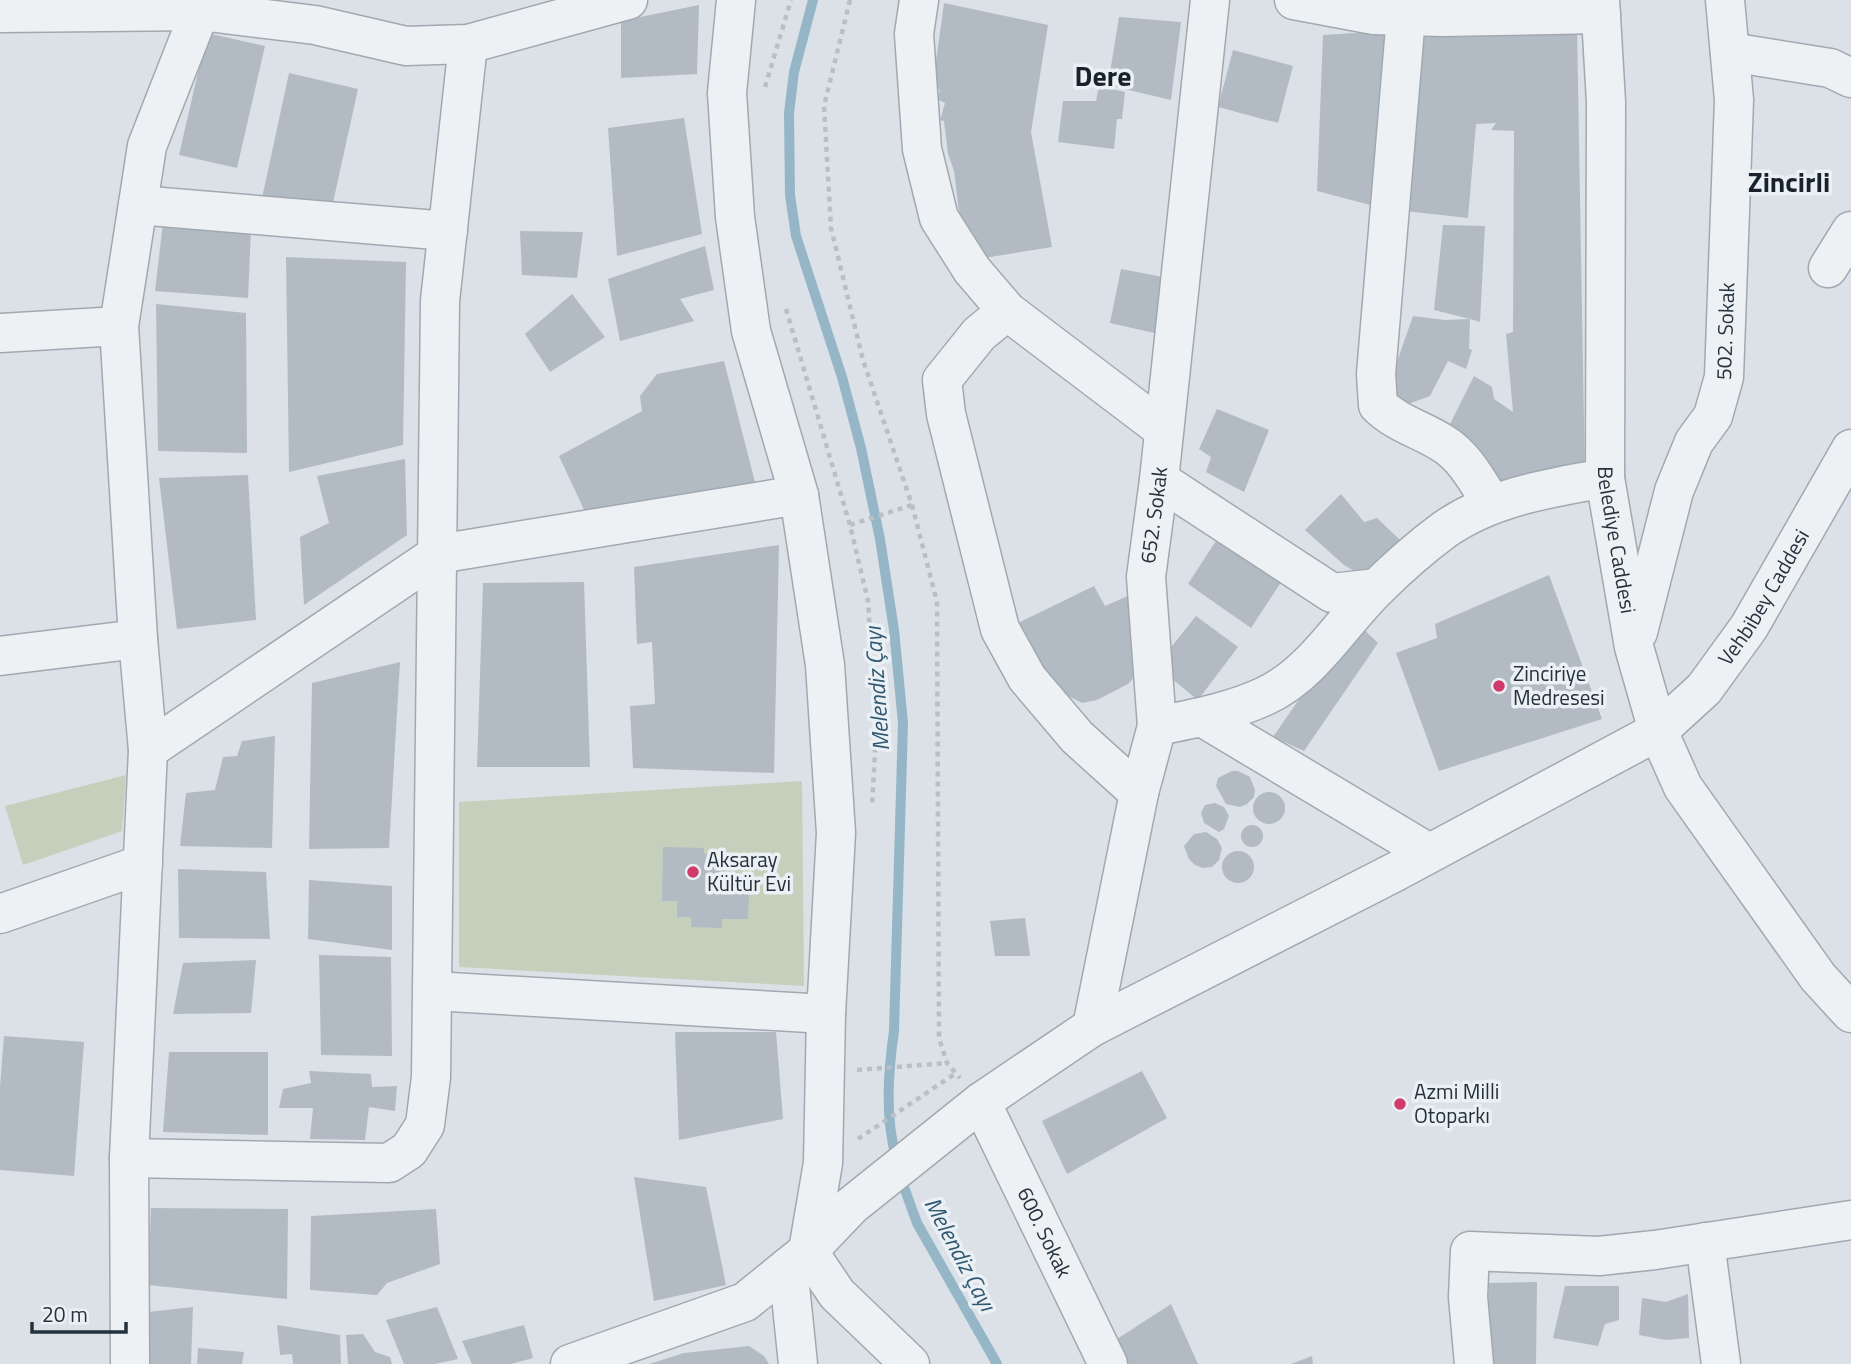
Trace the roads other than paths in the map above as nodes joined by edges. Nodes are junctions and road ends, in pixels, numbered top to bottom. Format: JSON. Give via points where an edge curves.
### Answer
{"nodes":[{"id":1,"x":628,"y":0,"type":"edge"},
{"id":2,"x":736,"y":0,"type":"edge"},
{"id":3,"x":919,"y":0,"type":"edge"},
{"id":4,"x":1210,"y":0,"type":"edge"},
{"id":5,"x":1294,"y":0,"type":"edge"},
{"id":6,"x":1725,"y":0,"type":"edge"},
{"id":7,"x":1600,"y":7,"type":"edge"},
{"id":8,"x":219,"y":8,"type":"edge"},
{"id":9,"x":0,"y":13,"type":"edge"},
{"id":10,"x":1406,"y":16,"type":"junction"},
{"id":11,"x":468,"y":44,"type":"junction"},
{"id":12,"x":1730,"y":52,"type":"junction"},
{"id":13,"x":1851,"y":78,"type":"edge"},
{"id":14,"x":138,"y":205,"type":"junction"},
{"id":15,"x":448,"y":231,"type":"junction"},
{"id":16,"x":1851,"y":231,"type":"edge"},
{"id":17,"x":1828,"y":268,"type":"dead end"},
{"id":18,"x":1007,"y":311,"type":"junction"},
{"id":19,"x":119,"y":326,"type":"junction"},
{"id":20,"x":0,"y":333,"type":"edge"},
{"id":21,"x":1164,"y":430,"type":"junction"},
{"id":22,"x":1847,"y":466,"type":"edge"},
{"id":23,"x":1605,"y":478,"type":"junction"},
{"id":24,"x":1159,"y":480,"type":"junction"},
{"id":25,"x":799,"y":495,"type":"junction"},
{"id":26,"x":1492,"y":504,"type":"junction"},
{"id":27,"x":438,"y":554,"type":"junction"},
{"id":28,"x":1377,"y":588,"type":"junction"},
{"id":29,"x":138,"y":639,"type":"junction"},
{"id":30,"x":1634,"y":647,"type":"junction"},
{"id":31,"x":0,"y":656,"type":"edge"},
{"id":32,"x":1202,"y":717,"type":"junction"},
{"id":33,"x":1157,"y":726,"type":"junction"},
{"id":34,"x":1658,"y":731,"type":"junction"},
{"id":35,"x":148,"y":750,"type":"junction"},
{"id":36,"x":1139,"y":793,"type":"junction"},
{"id":37,"x":1429,"y":853,"type":"junction"},
{"id":38,"x":143,"y":864,"type":"junction"},
{"id":39,"x":0,"y":915,"type":"edge"},
{"id":40,"x":433,"y":991,"type":"junction"},
{"id":41,"x":1851,"y":1013,"type":"edge"},
{"id":42,"x":826,"y":1014,"type":"junction"},
{"id":43,"x":1092,"y":1027,"type":"junction"},
{"id":44,"x":981,"y":1102,"type":"junction"},
{"id":45,"x":129,"y":1158,"type":"junction"},
{"id":46,"x":1851,"y":1220,"type":"edge"},
{"id":47,"x":1705,"y":1242,"type":"junction"},
{"id":48,"x":798,"y":1259,"type":"junction"},
{"id":49,"x":130,"y":1364,"type":"edge"},
{"id":50,"x":570,"y":1364,"type":"edge"},
{"id":51,"x":798,"y":1364,"type":"edge"},
{"id":52,"x":910,"y":1364,"type":"edge"},
{"id":53,"x":1108,"y":1364,"type":"edge"},
{"id":54,"x":1474,"y":1364,"type":"edge"},
{"id":55,"x":1721,"y":1364,"type":"edge"}],
"edges":[{"from":1,"to":11,"type":"street"},
{"from":2,"to":25,"type":"street","via":[[727,93],[737,229],[751,331]]},
{"from":3,"to":18,"type":"street","via":[[914,34],[922,149],[939,218],[972,270]]},
{"from":4,"to":21,"type":"street","name":"652. Sokak"},
{"from":5,"to":10,"type":"street","via":[[1374,15]]},
{"from":6,"to":12,"type":"street","name":"502. Sokak"},
{"from":7,"to":10,"type":"street"},
{"from":7,"to":23,"type":"street","name":"Belediye Caddesi","via":[[1606,102]]},
{"from":8,"to":9,"type":"street"},
{"from":8,"to":11,"type":"street","via":[[406,46]]},
{"from":8,"to":14,"type":"street","via":[[147,146]]},
{"from":10,"to":26,"type":"street","via":[[1376,374],[1378,405],[1388,416],[1446,445],[1468,467]]},
{"from":11,"to":15,"type":"street"},
{"from":12,"to":13,"type":"street","via":[[1830,68]]},
{"from":12,"to":30,"type":"street","name":"502. Sokak","via":[[1734,100],[1724,377],[1713,416],[1694,442],[1674,491]]},
{"from":14,"to":15,"type":"street"},
{"from":14,"to":19,"type":"street"},
{"from":15,"to":27,"type":"street","via":[[440,301]]},
{"from":16,"to":17,"type":"street"},
{"from":18,"to":21,"type":"street"},
{"from":18,"to":36,"type":"street","via":[[979,334],[942,380],[946,414],[1000,629],[1027,678],[1077,737]]},
{"from":19,"to":20,"type":"street"},
{"from":19,"to":29,"type":"street"},
{"from":21,"to":24,"type":"street","name":"652. Sokak"},
{"from":22,"to":34,"type":"street","name":"Vehbibey Caddesi","via":[[1749,627],[1704,689]]},
{"from":23,"to":26,"type":"street"},
{"from":23,"to":30,"type":"street","name":"Belediye Caddesi"},
{"from":24,"to":28,"type":"street","via":[[1332,593]]},
{"from":24,"to":33,"type":"street","name":"652. Sokak","via":[[1146,577]]},
{"from":25,"to":27,"type":"street"},
{"from":25,"to":42,"type":"street","via":[[825,665],[836,833]]},
{"from":26,"to":28,"type":"street","via":[[1445,530]]},
{"from":27,"to":35,"type":"street"},
{"from":27,"to":40,"type":"street"},
{"from":28,"to":32,"type":"street","via":[[1299,673],[1265,696]]},
{"from":29,"to":31,"type":"street"},
{"from":29,"to":35,"type":"street"},
{"from":30,"to":34,"type":"street","name":"Belediye Caddesi"},
{"from":32,"to":33,"type":"street"},
{"from":32,"to":37,"type":"street"},
{"from":33,"to":36,"type":"street","name":"652. Sokak"},
{"from":34,"to":37,"type":"street","name":"Vehbibey Caddesi"},
{"from":34,"to":41,"type":"street","name":"Belediye Caddesi","via":[[1683,787],[1729,855],[1818,977]]},
{"from":35,"to":38,"type":"street"},
{"from":36,"to":43,"type":"street","name":"652. Sokak"},
{"from":37,"to":43,"type":"street","name":"Vehbibey Caddesi"},
{"from":38,"to":39,"type":"street"},
{"from":38,"to":45,"type":"street"},
{"from":40,"to":42,"type":"street"},
{"from":40,"to":45,"type":"street","via":[[425,1125],[409,1150],[389,1163]]},
{"from":42,"to":48,"type":"street","via":[[823,1163]]},
{"from":43,"to":44,"type":"street","name":"Vehbibey Caddesi"},
{"from":44,"to":48,"type":"street","name":"Vehbibey Caddesi","via":[[851,1206]]},
{"from":44,"to":53,"type":"street","name":"600. Sokak"},
{"from":45,"to":49,"type":"street"},
{"from":46,"to":47,"type":"street"},
{"from":47,"to":54,"type":"street","via":[[1599,1256],[1469,1251]]},
{"from":47,"to":55,"type":"street"},
{"from":48,"to":50,"type":"street","name":"Vehbibey Caddesi","via":[[745,1302]]},
{"from":48,"to":51,"type":"street"},
{"from":48,"to":52,"type":"street"}]}
